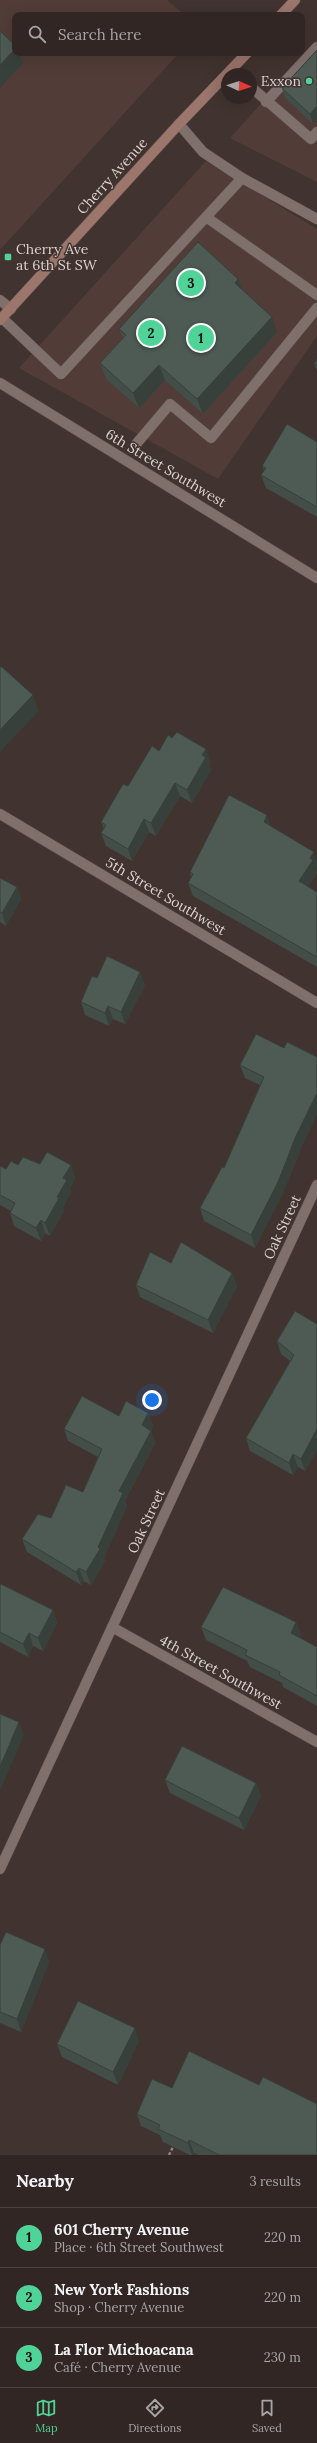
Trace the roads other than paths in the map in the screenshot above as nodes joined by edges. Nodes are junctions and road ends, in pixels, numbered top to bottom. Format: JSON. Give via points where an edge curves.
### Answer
{"nodes":[{"id":1,"x":295,"y":0,"type":"edge"},
{"id":2,"x":284,"y":12,"type":"edge"},
{"id":3,"x":317,"y":47,"type":"edge"},
{"id":4,"x":245,"y":56,"type":"edge"},
{"id":5,"x":236,"y":68,"type":"edge"},
{"id":6,"x":221,"y":84,"type":"edge"},
{"id":7,"x":257,"y":93,"type":"edge"},
{"id":8,"x":266,"y":102,"type":"junction"},
{"id":9,"x":179,"y":124,"type":"junction"},
{"id":10,"x":315,"y":138,"type":"edge"},
{"id":11,"x":242,"y":178,"type":"junction"},
{"id":12,"x":206,"y":217,"type":"junction"},
{"id":13,"x":317,"y":219,"type":"edge"},
{"id":14,"x":317,"y":295,"type":"edge"},
{"id":15,"x":0,"y":300,"type":"edge"},
{"id":16,"x":317,"y":308,"type":"edge"},
{"id":17,"x":10,"y":309,"type":"junction"},
{"id":18,"x":1,"y":319,"type":"edge"},
{"id":19,"x":0,"y":383,"type":"edge"},
{"id":20,"x":137,"y":443,"type":"dead end"},
{"id":21,"x":317,"y":578,"type":"edge"},
{"id":22,"x":0,"y":814,"type":"edge"},
{"id":23,"x":317,"y":1003,"type":"edge"},
{"id":24,"x":317,"y":1185,"type":"edge"},
{"id":25,"x":112,"y":1627,"type":"junction"},
{"id":26,"x":317,"y":1742,"type":"edge"},
{"id":27,"x":0,"y":1869,"type":"edge"}],
"edges":[{"from":1,"to":2,"type":"main road"},
{"from":3,"to":8,"type":"street"},
{"from":4,"to":5,"type":"main road","name":"Cherry Avenue"},
{"from":6,"to":9,"type":"main road","name":"Cherry Avenue"},
{"from":7,"to":8,"type":"street"},
{"from":8,"to":10,"type":"street"},
{"from":9,"to":11,"type":"street","via":[[203,152]]},
{"from":9,"to":17,"type":"main road","name":"Cherry Avenue"},
{"from":11,"to":12,"type":"street"},
{"from":11,"to":13,"type":"street"},
{"from":12,"to":14,"type":"street"},
{"from":12,"to":18,"type":"street","via":[[61,374]]},
{"from":15,"to":17,"type":"street"},
{"from":16,"to":20,"type":"street","via":[[211,438],[170,404]]},
{"from":17,"to":18,"type":"main road","name":"Cherry Avenue"},
{"from":19,"to":21,"type":"street","name":"6th Street Southwest"},
{"from":22,"to":23,"type":"street","name":"5th Street Southwest"},
{"from":24,"to":25,"type":"street","name":"Oak Street"},
{"from":25,"to":26,"type":"street","name":"4th Street Southwest"},
{"from":25,"to":27,"type":"street","name":"Oak Street"}]}
